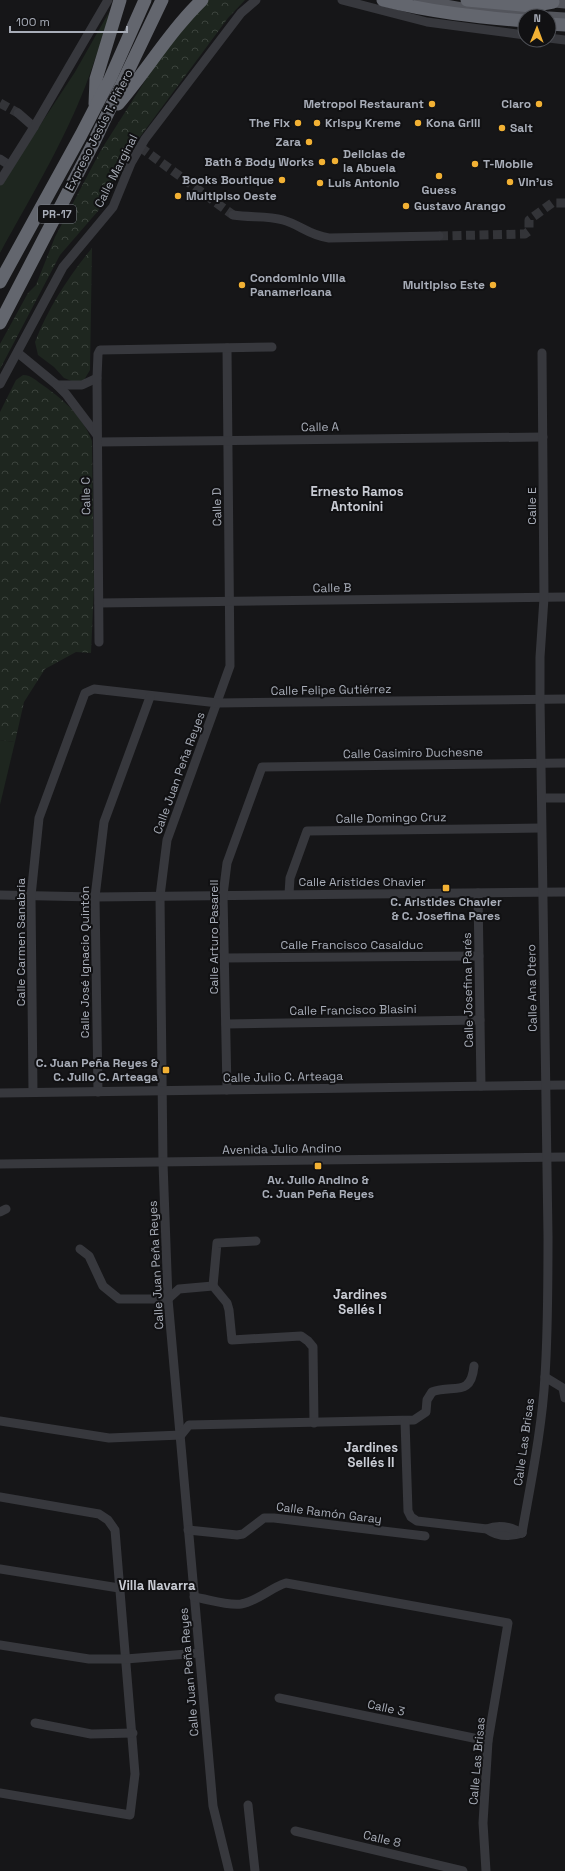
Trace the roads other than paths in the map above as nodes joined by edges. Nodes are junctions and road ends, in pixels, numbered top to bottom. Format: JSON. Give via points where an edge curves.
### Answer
{"nodes":[{"id":1,"x":108,"y":0,"type":"edge"},
{"id":2,"x":120,"y":0,"type":"edge"},
{"id":3,"x":145,"y":0,"type":"edge"},
{"id":4,"x":162,"y":0,"type":"edge"},
{"id":5,"x":202,"y":0,"type":"edge"},
{"id":6,"x":256,"y":0,"type":"edge"},
{"id":7,"x":342,"y":0,"type":"edge"},
{"id":8,"x":383,"y":0,"type":"edge"},
{"id":9,"x":418,"y":0,"type":"edge"},
{"id":10,"x":468,"y":0,"type":"edge"},
{"id":11,"x":540,"y":0,"type":"edge"},
{"id":12,"x":559,"y":2,"type":"edge"},
{"id":13,"x":517,"y":14,"type":"edge"},
{"id":14,"x":517,"y":20,"type":"edge"},
{"id":15,"x":517,"y":34,"type":"edge"},
{"id":16,"x":95,"y":108,"type":"junction"},
{"id":17,"x":18,"y":113,"type":"tunnel mouth"},
{"id":18,"x":107,"y":115,"type":"junction"},
{"id":19,"x":34,"y":127,"type":"junction"},
{"id":20,"x":0,"y":159,"type":"edge"},
{"id":21,"x":9,"y":165,"type":"junction"},
{"id":22,"x":0,"y":181,"type":"edge"},
{"id":23,"x":233,"y":215,"type":"tunnel mouth"},
{"id":24,"x":439,"y":236,"type":"tunnel mouth"},
{"id":25,"x":24,"y":238,"type":"junction"},
{"id":26,"x":0,"y":272,"type":"edge"},
{"id":27,"x":0,"y":282,"type":"edge"},
{"id":28,"x":0,"y":323,"type":"edge"},
{"id":29,"x":272,"y":347,"type":"dead end"},
{"id":30,"x":227,"y":348,"type":"junction"},
{"id":31,"x":18,"y":353,"type":"junction"},
{"id":32,"x":542,"y":353,"type":"dead end"},
{"id":33,"x":97,"y":378,"type":"junction"},
{"id":34,"x":0,"y":384,"type":"edge"},
{"id":35,"x":57,"y":386,"type":"junction"},
{"id":36,"x":543,"y":437,"type":"junction"},
{"id":37,"x":98,"y":439,"type":"junction"},
{"id":38,"x":229,"y":440,"type":"junction"},
{"id":39,"x":565,"y":597,"type":"edge"},
{"id":40,"x":544,"y":598,"type":"junction"},
{"id":41,"x":231,"y":602,"type":"junction"},
{"id":42,"x":99,"y":603,"type":"junction"},
{"id":43,"x":99,"y":642,"type":"dead end"},
{"id":44,"x":540,"y":657,"type":"joint"},
{"id":45,"x":230,"y":666,"type":"joint"},
{"id":46,"x":98,"y":689,"type":"joint"},
{"id":47,"x":150,"y":696,"type":"junction"},
{"id":48,"x":540,"y":699,"type":"junction"},
{"id":49,"x":565,"y":699,"type":"edge"},
{"id":50,"x":218,"y":703,"type":"junction"},
{"id":51,"x":541,"y":763,"type":"junction"},
{"id":52,"x":565,"y":763,"type":"edge"},
{"id":53,"x":262,"y":767,"type":"joint"},
{"id":54,"x":542,"y":798,"type":"junction"},
{"id":55,"x":565,"y":798,"type":"edge"},
{"id":56,"x":541,"y":828,"type":"junction"},
{"id":57,"x":543,"y":892,"type":"junction"},
{"id":58,"x":565,"y":892,"type":"edge"},
{"id":59,"x":478,"y":893,"type":"junction"},
{"id":60,"x":289,"y":894,"type":"junction"},
{"id":61,"x":0,"y":895,"type":"edge"},
{"id":62,"x":223,"y":895,"type":"junction"},
{"id":63,"x":31,"y":896,"type":"junction"},
{"id":64,"x":160,"y":896,"type":"junction"},
{"id":65,"x":95,"y":897,"type":"junction"},
{"id":66,"x":479,"y":956,"type":"junction"},
{"id":67,"x":225,"y":958,"type":"junction"},
{"id":68,"x":480,"y":1020,"type":"junction"},
{"id":69,"x":226,"y":1024,"type":"junction"},
{"id":70,"x":565,"y":1085,"type":"edge"},
{"id":71,"x":481,"y":1086,"type":"junction"},
{"id":72,"x":545,"y":1086,"type":"junction"},
{"id":73,"x":227,"y":1090,"type":"junction"},
{"id":74,"x":162,"y":1091,"type":"junction"},
{"id":75,"x":33,"y":1092,"type":"junction"},
{"id":76,"x":98,"y":1092,"type":"junction"},
{"id":77,"x":0,"y":1093,"type":"edge"},
{"id":78,"x":565,"y":1157,"type":"edge"},
{"id":79,"x":546,"y":1158,"type":"junction"},
{"id":80,"x":163,"y":1163,"type":"junction"},
{"id":81,"x":0,"y":1164,"type":"edge"},
{"id":82,"x":256,"y":1241,"type":"dead end"},
{"id":83,"x":80,"y":1249,"type":"dead end"},
{"id":84,"x":213,"y":1286,"type":"junction"},
{"id":85,"x":168,"y":1299,"type":"junction"},
{"id":86,"x":548,"y":1318,"type":"joint"},
{"id":87,"x":474,"y":1366,"type":"dead end"},
{"id":88,"x":545,"y":1377,"type":"junction"},
{"id":89,"x":564,"y":1388,"type":"edge"},
{"id":90,"x":565,"y":1398,"type":"edge"},
{"id":91,"x":0,"y":1421,"type":"edge"},
{"id":92,"x":405,"y":1421,"type":"junction"},
{"id":93,"x":314,"y":1423,"type":"junction"},
{"id":94,"x":181,"y":1435,"type":"junction"},
{"id":95,"x":0,"y":1497,"type":"edge"},
{"id":96,"x":188,"y":1530,"type":"junction"},
{"id":97,"x":425,"y":1536,"type":"dead end"},
{"id":98,"x":0,"y":1569,"type":"edge"},
{"id":99,"x":119,"y":1588,"type":"junction"},
{"id":100,"x":194,"y":1597,"type":"junction"},
{"id":101,"x":0,"y":1645,"type":"edge"},
{"id":102,"x":199,"y":1653,"type":"junction"},
{"id":103,"x":126,"y":1659,"type":"junction"},
{"id":104,"x":279,"y":1698,"type":"dead end"},
{"id":105,"x":35,"y":1723,"type":"dead end"},
{"id":106,"x":133,"y":1733,"type":"junction"},
{"id":107,"x":488,"y":1741,"type":"junction"},
{"id":108,"x":0,"y":1793,"type":"edge"},
{"id":109,"x":248,"y":1805,"type":"dead end"},
{"id":110,"x":295,"y":1831,"type":"dead end"},
{"id":111,"x":229,"y":1871,"type":"edge"},
{"id":112,"x":255,"y":1871,"type":"edge"},
{"id":113,"x":463,"y":1871,"type":"edge"},
{"id":114,"x":486,"y":1871,"type":"edge"}],
"edges":[{"from":1,"to":19,"type":"street"},
{"from":2,"to":16,"type":"highway","via":[[96,79]]},
{"from":3,"to":16,"type":"highway","name":"Expreso Jesús T. Piñero","number":"PR-17"},
{"from":4,"to":18,"type":"highway","name":"Expreso Jesús T. Piñero","number":"PR-17"},
{"from":5,"to":18,"type":"highway","via":[[172,34],[134,86]]},
{"from":6,"to":31,"type":"street","name":"Calle Marginal","via":[[241,13],[152,128],[131,163],[113,207],[62,267]]},
{"from":7,"to":15,"type":"street","via":[[427,22]]},
{"from":8,"to":14,"type":"highway","via":[[461,16]]},
{"from":9,"to":13,"type":"main road"},
{"from":10,"to":12,"type":"highway","via":[[531,6]]},
{"from":11,"to":12,"type":"main road"},
{"from":16,"to":25,"type":"highway","name":"Expreso Jesús T. Piñero","number":"PR-17"},
{"from":17,"to":19,"type":"street"},
{"from":18,"to":28,"type":"highway","name":"Expreso Jesús T. Piñero","number":"PR-17"},
{"from":19,"to":21,"type":"street"},
{"from":20,"to":21,"type":"street"},
{"from":21,"to":22,"type":"street"},
{"from":23,"to":24,"type":"street","via":[[272,217],[316,236],[329,238]]},
{"from":25,"to":26,"type":"highway"},
{"from":25,"to":27,"type":"highway","name":"Expreso Jesús T. Piñero","number":"PR-17"},
{"from":29,"to":30,"type":"street"},
{"from":30,"to":33,"type":"street","name":"Calle C","via":[[100,350]]},
{"from":30,"to":38,"type":"street","name":"Calle D"},
{"from":31,"to":34,"type":"street","name":"Calle Marginal"},
{"from":31,"to":35,"type":"street"},
{"from":32,"to":36,"type":"street","name":"Calle E"},
{"from":33,"to":35,"type":"street","via":[[82,385]]},
{"from":33,"to":37,"type":"street","name":"Calle C"},
{"from":35,"to":37,"type":"street","via":[[66,394]]},
{"from":36,"to":38,"type":"street","name":"Calle A"},
{"from":36,"to":40,"type":"street","name":"Calle E"},
{"from":37,"to":38,"type":"street","name":"Calle A"},
{"from":37,"to":42,"type":"street","name":"Calle C"},
{"from":38,"to":41,"type":"street","name":"Calle D"},
{"from":39,"to":40,"type":"street","name":"Calle B"},
{"from":40,"to":41,"type":"street","name":"Calle B"},
{"from":40,"to":44,"type":"street","name":"Calle E"},
{"from":41,"to":42,"type":"street","name":"Calle B"},
{"from":41,"to":45,"type":"street","name":"Calle D"},
{"from":42,"to":43,"type":"street","name":"Calle C"},
{"from":44,"to":48,"type":"street","name":"Calle Ana Otero"},
{"from":45,"to":50,"type":"street","name":"Calle Juan Peña Reyes"},
{"from":46,"to":47,"type":"street","name":"Calle Felipe Gutiérrez"},
{"from":46,"to":63,"type":"street","name":"Calle Carmen Sanabria","via":[[85,693],[39,818]]},
{"from":47,"to":50,"type":"street","name":"Calle Felipe Gutiérrez"},
{"from":47,"to":65,"type":"street","name":"Calle José Ignacio Quintón","via":[[104,822]]},
{"from":48,"to":49,"type":"street","name":"Calle Felipe Gutiérrez"},
{"from":48,"to":50,"type":"street","name":"Calle Felipe Gutiérrez"},
{"from":48,"to":51,"type":"street","name":"Calle Ana Otero"},
{"from":50,"to":64,"type":"street","name":"Calle Juan Peña Reyes","via":[[167,840]]},
{"from":51,"to":52,"type":"street","name":"Calle Casimiro Duchesne"},
{"from":51,"to":53,"type":"street","name":"Calle Casimiro Duchesne"},
{"from":51,"to":54,"type":"street","name":"Calle Ana Otero"},
{"from":53,"to":62,"type":"street","name":"Calle Arturo Pasarell","via":[[227,863]]},
{"from":54,"to":55,"type":"street"},
{"from":54,"to":56,"type":"street","name":"Calle Ana Otero"},
{"from":56,"to":57,"type":"street","name":"Calle Ana Otero"},
{"from":56,"to":60,"type":"street","name":"Calle Domingo Cruz","via":[[307,831],[290,878]]},
{"from":57,"to":58,"type":"street","name":"Calle Arístides Chavier"},
{"from":57,"to":59,"type":"street","name":"Calle Arístides Chavier"},
{"from":57,"to":72,"type":"street","name":"Calle Ana Otero"},
{"from":59,"to":60,"type":"street","name":"Calle Arístides Chavier"},
{"from":59,"to":66,"type":"street","name":"Calle Josefina Parés"},
{"from":60,"to":62,"type":"street","name":"Calle Arístides Chavier"},
{"from":61,"to":63,"type":"street","name":"Calle Arístides Chavier"},
{"from":62,"to":64,"type":"street","name":"Calle Arístides Chavier"},
{"from":62,"to":67,"type":"street","name":"Calle Arturo Pasarell"},
{"from":63,"to":65,"type":"street","name":"Calle Arístides Chavier"},
{"from":63,"to":75,"type":"street","name":"Calle Carmen Sanabria"},
{"from":64,"to":65,"type":"street","name":"Calle Arístides Chavier"},
{"from":64,"to":74,"type":"street","name":"Calle Juan Peña Reyes"},
{"from":65,"to":76,"type":"street","name":"Calle José Ignacio Quintón"},
{"from":66,"to":67,"type":"street","name":"Calle Francisco Casalduc"},
{"from":66,"to":68,"type":"street","name":"Calle Josefina Parés"},
{"from":67,"to":69,"type":"street","name":"Calle Arturo Pasarell"},
{"from":68,"to":69,"type":"street","name":"Calle Francisco Blasini"},
{"from":68,"to":71,"type":"street","name":"Calle Josefina Parés"},
{"from":69,"to":73,"type":"street","name":"Calle Arturo Pasarell"},
{"from":70,"to":72,"type":"street","name":"Calle Julio C. Arteaga"},
{"from":71,"to":72,"type":"street","name":"Calle Julio C. Arteaga"},
{"from":71,"to":73,"type":"street","name":"Calle Julio C. Arteaga"},
{"from":72,"to":79,"type":"street","name":"Calle Ana Otero"},
{"from":73,"to":74,"type":"street","name":"Calle Julio C. Arteaga"},
{"from":74,"to":76,"type":"street","name":"Calle Julio C. Arteaga"},
{"from":74,"to":80,"type":"street","name":"Calle Juan Peña Reyes"},
{"from":75,"to":76,"type":"street","name":"Calle Julio C. Arteaga"},
{"from":75,"to":77,"type":"street","name":"Calle Julio C. Arteaga"},
{"from":78,"to":79,"type":"street","name":"Avenida Julio Andino"},
{"from":79,"to":80,"type":"street","name":"Avenida Julio Andino"},
{"from":79,"to":86,"type":"street","name":"Calle Ana Otero"},
{"from":80,"to":81,"type":"street","name":"Avenida Julio Andino"},
{"from":80,"to":85,"type":"street","name":"Calle Juan Peña Reyes"},
{"from":82,"to":84,"type":"street","via":[[217,1243]]},
{"from":83,"to":85,"type":"street","via":[[89,1256],[103,1286],[119,1299]]},
{"from":84,"to":85,"type":"street","via":[[179,1289]]},
{"from":84,"to":93,"type":"street","via":[[227,1303],[232,1340],[301,1336],[313,1347]]},
{"from":85,"to":94,"type":"street","name":"Calle Juan Peña Reyes"},
{"from":86,"to":88,"type":"street","name":"Calle Las Brisas"},
{"from":87,"to":92,"type":"street","via":[[473,1377],[468,1384],[460,1389],[432,1392],[424,1414],[414,1420]]},
{"from":88,"to":89,"type":"street"},
{"from":88,"to":92,"type":"street","name":"Calle Las Brisas","via":[[537,1451],[522,1533],[512,1536],[494,1534],[487,1529],[417,1521],[411,1517],[408,1511]]},
{"from":89,"to":90,"type":"street"},
{"from":91,"to":94,"type":"street","via":[[109,1438]]},
{"from":92,"to":93,"type":"street"},
{"from":93,"to":94,"type":"street","via":[[189,1425]]},
{"from":94,"to":96,"type":"street","name":"Calle Juan Peña Reyes"},
{"from":95,"to":99,"type":"street","via":[[99,1514],[108,1520],[115,1530]]},
{"from":96,"to":97,"type":"street","name":"Calle Ramón Garay","via":[[237,1535],[243,1534],[264,1518],[274,1518]]},
{"from":96,"to":100,"type":"street","name":"Calle Juan Peña Reyes"},
{"from":98,"to":99,"type":"street"},
{"from":99,"to":103,"type":"street"},
{"from":100,"to":102,"type":"street","name":"Calle Juan Peña Reyes"},
{"from":100,"to":107,"type":"street","name":"Calle Las Brisas","via":[[240,1604],[286,1583],[508,1623]]},
{"from":101,"to":103,"type":"street","via":[[90,1659]]},
{"from":102,"to":103,"type":"street"},
{"from":102,"to":111,"type":"street","name":"Calle Juan Peña Reyes","via":[[213,1806]]},
{"from":103,"to":106,"type":"street"},
{"from":104,"to":107,"type":"street","name":"Calle 3"},
{"from":105,"to":106,"type":"street","via":[[91,1734]]},
{"from":106,"to":108,"type":"street","via":[[135,1774],[130,1815]]},
{"from":107,"to":114,"type":"street","name":"Calle Las Brisas","via":[[483,1823]]},
{"from":109,"to":112,"type":"street"},
{"from":110,"to":113,"type":"street","name":"Calle 8"}]}
